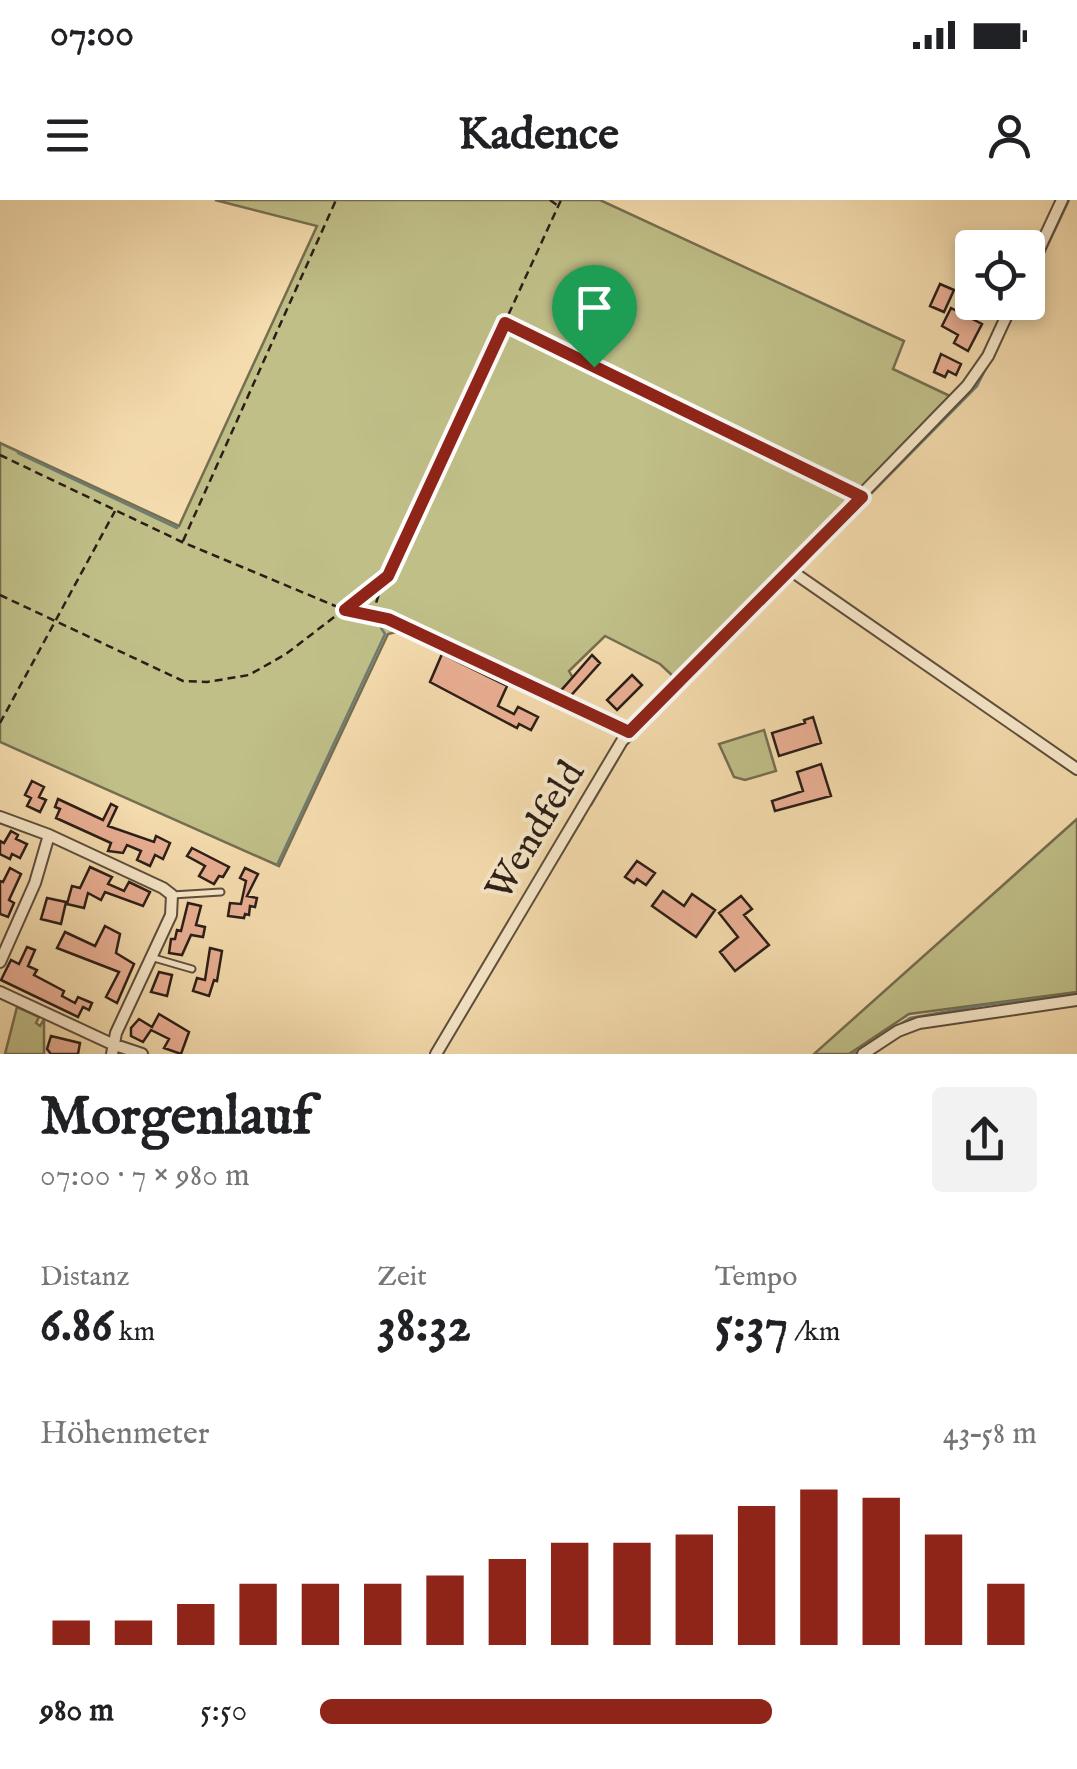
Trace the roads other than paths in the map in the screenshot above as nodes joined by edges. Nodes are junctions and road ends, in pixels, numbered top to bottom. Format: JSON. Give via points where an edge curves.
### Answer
{"nodes":[{"id":1,"x":1062,"y":200,"type":"edge"},
{"id":2,"x":1045,"y":236,"type":"edge"},
{"id":3,"x":1005,"y":320,"type":"edge"},
{"id":4,"x":790,"y":570,"type":"junction"},
{"id":5,"x":1077,"y":770,"type":"edge"},
{"id":6,"x":0,"y":817,"type":"edge"},
{"id":7,"x":48,"y":835,"type":"junction"},
{"id":8,"x":221,"y":892,"type":"dead end"},
{"id":9,"x":172,"y":895,"type":"junction"},
{"id":10,"x":151,"y":958,"type":"junction"},
{"id":11,"x":0,"y":962,"type":"edge"},
{"id":12,"x":192,"y":969,"type":"dead end"},
{"id":13,"x":0,"y":992,"type":"edge"},
{"id":14,"x":1077,"y":1000,"type":"edge"},
{"id":15,"x":112,"y":1049,"type":"edge"},
{"id":16,"x":142,"y":1054,"type":"edge"},
{"id":17,"x":436,"y":1054,"type":"edge"},
{"id":18,"x":863,"y":1054,"type":"edge"}],
"edges":[{"from":1,"to":2,"type":"street"},
{"from":3,"to":4,"type":"street","name":"Wendfeld","via":[[978,373]]},
{"from":4,"to":5,"type":"street"},
{"from":4,"to":17,"type":"street","name":"Wendfeld","via":[[629,732]]},
{"from":6,"to":7,"type":"street"},
{"from":7,"to":9,"type":"street"},
{"from":7,"to":11,"type":"street"},
{"from":8,"to":9,"type":"lane"},
{"from":9,"to":10,"type":"street","via":[[171,915]]},
{"from":10,"to":12,"type":"lane"},
{"from":10,"to":15,"type":"street"},
{"from":13,"to":15,"type":"street"},
{"from":14,"to":18,"type":"street","via":[[919,1023]]},
{"from":15,"to":16,"type":"street"}]}
